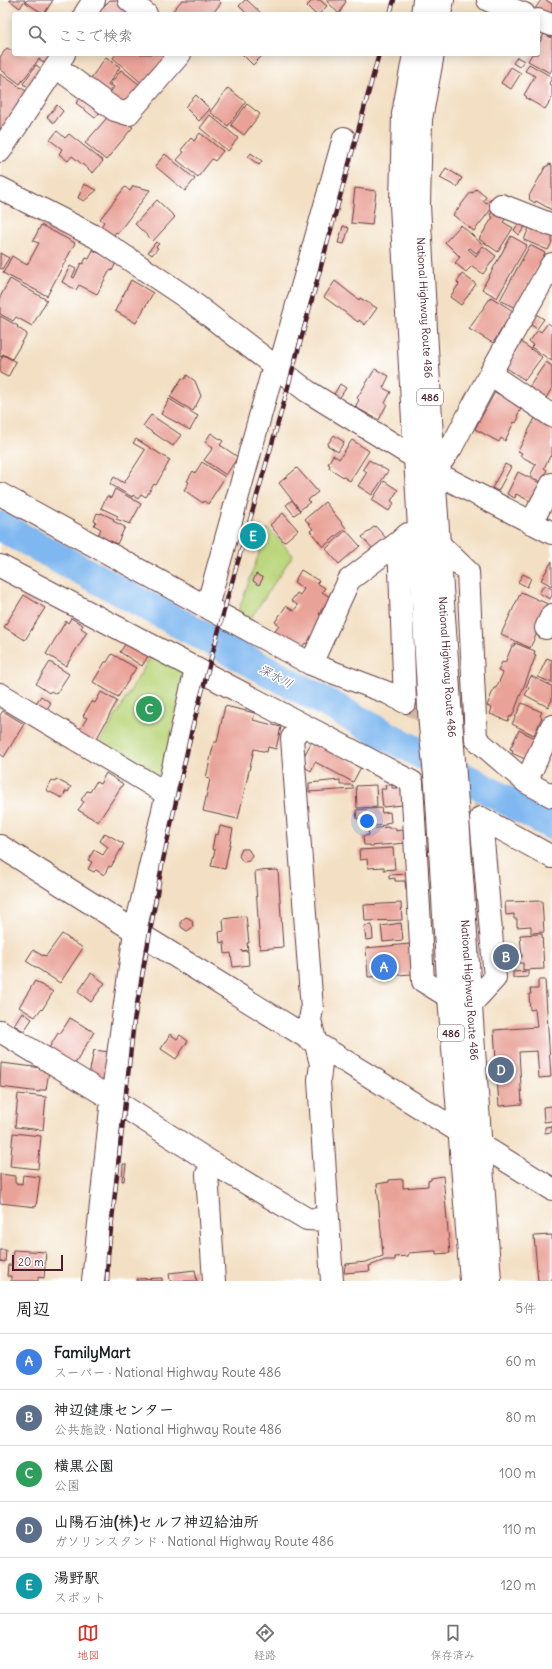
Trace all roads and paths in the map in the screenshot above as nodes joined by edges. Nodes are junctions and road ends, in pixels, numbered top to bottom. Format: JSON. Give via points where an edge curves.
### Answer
{"nodes":[{"id":1,"x":94,"y":0,"type":"edge"},
{"id":2,"x":129,"y":0,"type":"edge"},
{"id":3,"x":424,"y":0,"type":"edge"},
{"id":4,"x":443,"y":0,"type":"edge"},
{"id":5,"x":488,"y":0,"type":"edge"},
{"id":6,"x":86,"y":12,"type":"edge"},
{"id":7,"x":144,"y":12,"type":"edge"},
{"id":8,"x":422,"y":12,"type":"edge"},
{"id":9,"x":440,"y":12,"type":"edge"},
{"id":10,"x":519,"y":12,"type":"edge"},
{"id":11,"x":540,"y":21,"type":"edge"},
{"id":12,"x":552,"y":26,"type":"edge"},
{"id":13,"x":178,"y":56,"type":"edge"},
{"id":14,"x":414,"y":56,"type":"edge"},
{"id":15,"x":433,"y":56,"type":"edge"},
{"id":16,"x":60,"y":60,"type":"edge"},
{"id":17,"x":344,"y":138,"type":"dead end"},
{"id":18,"x":0,"y":151,"type":"edge"},
{"id":19,"x":0,"y":188,"type":"edge"},
{"id":20,"x":501,"y":205,"type":"dead end"},
{"id":21,"x":552,"y":226,"type":"edge"},
{"id":22,"x":552,"y":264,"type":"edge"},
{"id":23,"x":276,"y":367,"type":"junction"},
{"id":24,"x":490,"y":374,"type":"junction"},
{"id":25,"x":552,"y":416,"type":"edge"},
{"id":26,"x":414,"y":457,"type":"junction"},
{"id":27,"x":434,"y":472,"type":"junction"},
{"id":28,"x":552,"y":484,"type":"edge"},
{"id":29,"x":0,"y":494,"type":"edge"},
{"id":30,"x":531,"y":523,"type":"junction"},
{"id":31,"x":418,"y":524,"type":"junction"},
{"id":32,"x":552,"y":533,"type":"edge"},
{"id":33,"x":399,"y":542,"type":"junction"},
{"id":34,"x":439,"y":544,"type":"junction"},
{"id":35,"x":0,"y":566,"type":"edge"},
{"id":36,"x":207,"y":607,"type":"junction"},
{"id":37,"x":311,"y":664,"type":"junction"},
{"id":38,"x":196,"y":669,"type":"junction"},
{"id":39,"x":0,"y":694,"type":"edge"},
{"id":40,"x":302,"y":726,"type":"junction"},
{"id":41,"x":552,"y":726,"type":"edge"},
{"id":42,"x":526,"y":782,"type":"junction"},
{"id":43,"x":166,"y":794,"type":"junction"},
{"id":44,"x":552,"y":796,"type":"edge"},
{"id":45,"x":0,"y":846,"type":"edge"},
{"id":46,"x":552,"y":857,"type":"edge"},
{"id":47,"x":135,"y":932,"type":"junction"},
{"id":48,"x":449,"y":997,"type":"junction"},
{"id":49,"x":470,"y":1005,"type":"junction"},
{"id":50,"x":0,"y":1031,"type":"edge"},
{"id":51,"x":315,"y":1042,"type":"junction"},
{"id":52,"x":112,"y":1099,"type":"junction"},
{"id":53,"x":459,"y":1132,"type":"junction"},
{"id":54,"x":480,"y":1145,"type":"junction"},
{"id":55,"x":214,"y":1164,"type":"junction"},
{"id":56,"x":552,"y":1189,"type":"edge"},
{"id":57,"x":327,"y":1220,"type":"junction"},
{"id":58,"x":93,"y":1281,"type":"edge"},
{"id":59,"x":214,"y":1281,"type":"edge"},
{"id":60,"x":332,"y":1281,"type":"edge"},
{"id":61,"x":471,"y":1281,"type":"edge"},
{"id":62,"x":490,"y":1281,"type":"edge"}],
"edges":[{"from":1,"to":6,"type":"main road"},
{"from":2,"to":7,"type":"main road"},
{"from":3,"to":8,"type":"main road"},
{"from":4,"to":9,"type":"main road"},
{"from":5,"to":10,"type":"main road"},
{"from":11,"to":12,"type":"main road"},
{"from":13,"to":16,"type":"main road","via":[[128,114],[115,110]]},
{"from":14,"to":26,"type":"main road","name":"National Highway Route 486","number":"486","via":[[403,114],[400,205]]},
{"from":15,"to":27,"type":"main road","name":"National Highway Route 486","number":"486","via":[[421,119],[419,205]]},
{"from":16,"to":18,"type":"main road"},
{"from":17,"to":23,"type":"main road"},
{"from":19,"to":23,"type":"main road","via":[[96,237],[184,296]]},
{"from":20,"to":21,"type":"main road"},
{"from":22,"to":24,"type":"main road"},
{"from":23,"to":26,"type":"main road","via":[[307,391]]},
{"from":23,"to":36,"type":"main road"},
{"from":24,"to":25,"type":"main road"},
{"from":24,"to":27,"type":"main road","via":[[451,448]]},
{"from":26,"to":27,"type":"main road"},
{"from":26,"to":31,"type":"main road","name":"National Highway Route 486","number":"486"},
{"from":27,"to":30,"type":"main road"},
{"from":27,"to":34,"type":"main road","name":"National Highway Route 486","number":"486"},
{"from":28,"to":30,"type":"main road"},
{"from":29,"to":36,"type":"main road"},
{"from":30,"to":32,"type":"main road"},
{"from":31,"to":33,"type":"main road"},
{"from":31,"to":48,"type":"main road","name":"National Highway Route 486","number":"486"},
{"from":33,"to":37,"type":"main road","via":[[349,580]]},
{"from":33,"to":37,"type":"main road","via":[[405,702]]},
{"from":34,"to":42,"type":"main road","via":[[468,572],[476,739]]},
{"from":34,"to":49,"type":"main road","name":"National Highway Route 486","number":"486"},
{"from":35,"to":38,"type":"main road"},
{"from":36,"to":37,"type":"main road"},
{"from":38,"to":40,"type":"main road"},
{"from":38,"to":43,"type":"main road"},
{"from":39,"to":43,"type":"main road"},
{"from":40,"to":48,"type":"main road","via":[[412,782],[423,981]]},
{"from":40,"to":51,"type":"main road","via":[[292,738],[312,1009],[310,1020]]},
{"from":41,"to":42,"type":"main road"},
{"from":42,"to":44,"type":"main road"},
{"from":43,"to":47,"type":"main road"},
{"from":45,"to":47,"type":"main road"},
{"from":46,"to":49,"type":"main road","via":[[481,818],[495,978]]},
{"from":47,"to":51,"type":"main road"},
{"from":47,"to":52,"type":"main road"},
{"from":48,"to":53,"type":"main road","name":"National Highway Route 486","number":"486"},
{"from":49,"to":54,"type":"main road","name":"National Highway Route 486","number":"486"},
{"from":50,"to":52,"type":"main road"},
{"from":51,"to":53,"type":"main road"},
{"from":51,"to":57,"type":"main road","via":[[320,1064]]},
{"from":52,"to":55,"type":"main road"},
{"from":52,"to":58,"type":"main road"},
{"from":53,"to":54,"type":"main road"},
{"from":53,"to":61,"type":"main road","name":"National Highway Route 486","number":"486"},
{"from":54,"to":56,"type":"main road"},
{"from":54,"to":62,"type":"main road","name":"National Highway Route 486","number":"486"},
{"from":55,"to":57,"type":"main road","via":[[307,1219]]},
{"from":55,"to":59,"type":"main road","via":[[207,1174]]},
{"from":57,"to":60,"type":"main road"}]}
